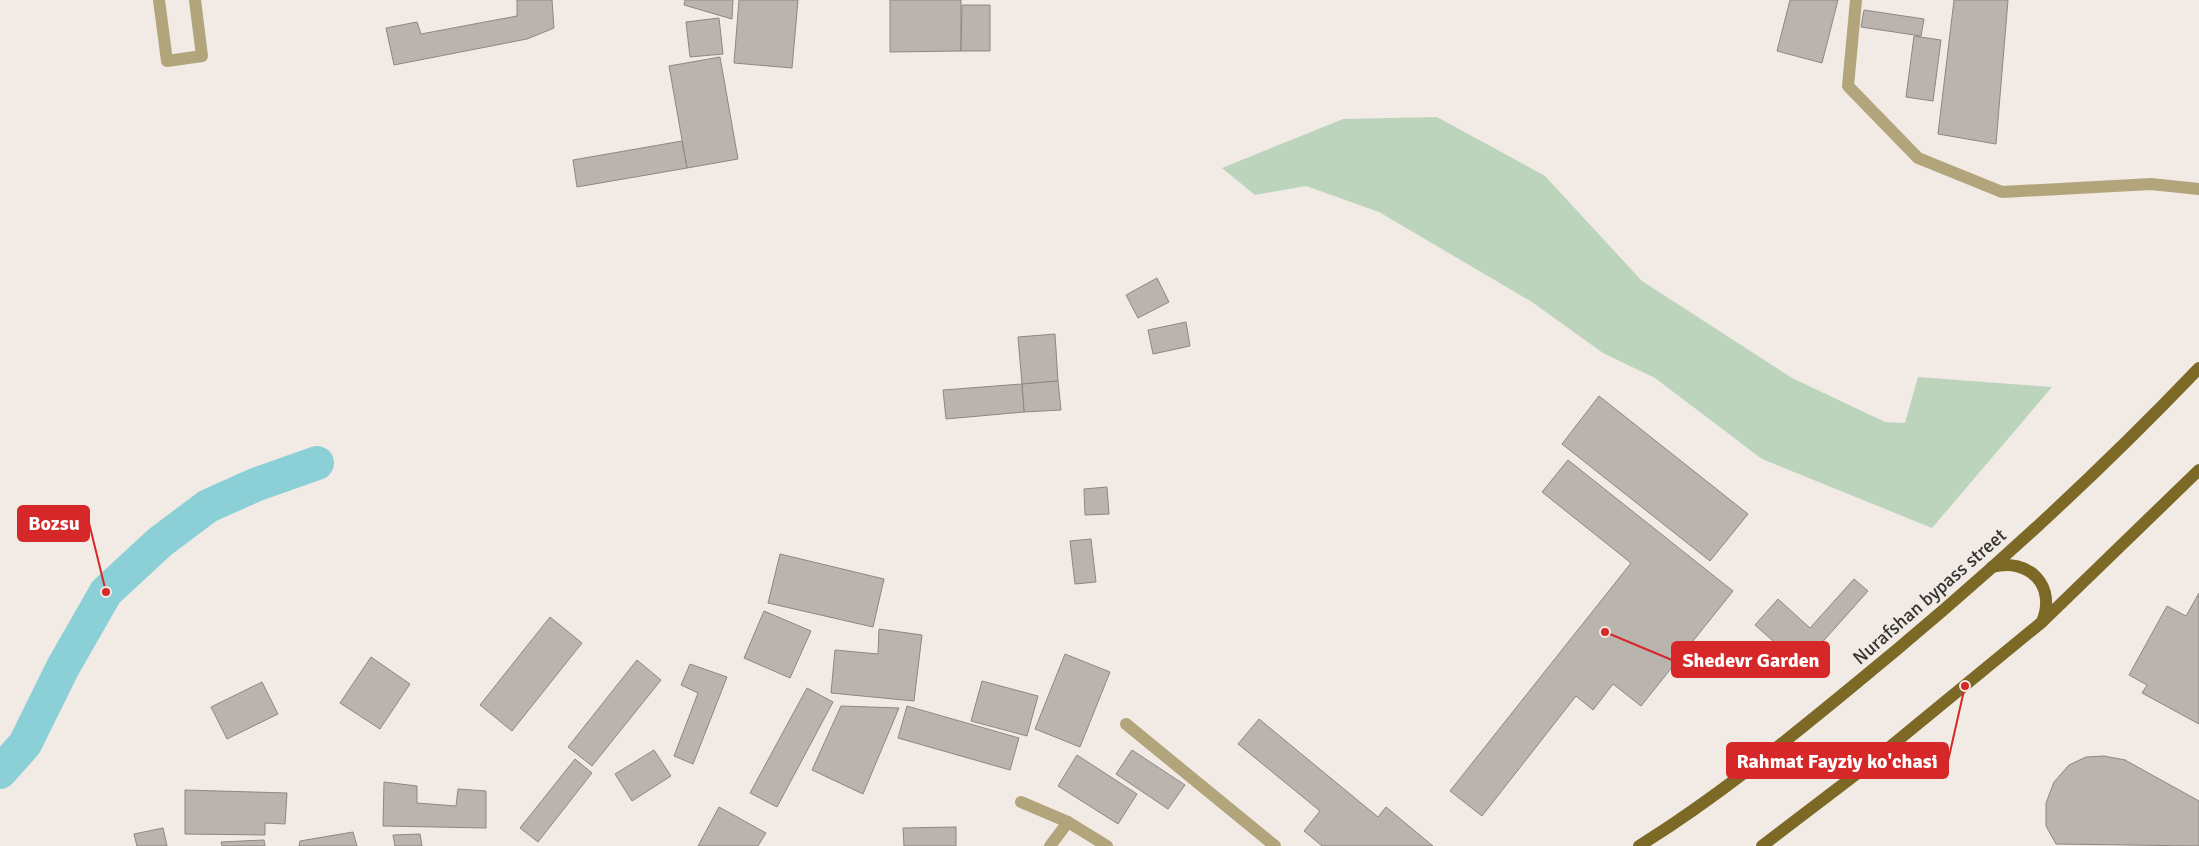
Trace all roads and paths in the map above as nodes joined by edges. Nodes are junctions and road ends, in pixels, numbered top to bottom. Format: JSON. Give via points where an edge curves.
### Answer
{"nodes":[{"id":1,"x":159,"y":0,"type":"edge"},
{"id":2,"x":195,"y":0,"type":"edge"},
{"id":3,"x":1856,"y":0,"type":"edge"},
{"id":4,"x":2199,"y":189,"type":"edge"},
{"id":5,"x":2199,"y":368,"type":"edge"},
{"id":6,"x":2199,"y":470,"type":"edge"},
{"id":7,"x":1991,"y":567,"type":"junction"},
{"id":8,"x":2042,"y":622,"type":"junction"},
{"id":9,"x":1126,"y":724,"type":"dead end"},
{"id":10,"x":1021,"y":802,"type":"dead end"},
{"id":11,"x":1068,"y":822,"type":"junction"},
{"id":12,"x":1050,"y":846,"type":"edge"},
{"id":13,"x":1108,"y":846,"type":"edge"},
{"id":14,"x":1275,"y":846,"type":"edge"},
{"id":15,"x":1639,"y":846,"type":"edge"},
{"id":16,"x":1762,"y":846,"type":"edge"}],
"edges":[{"from":1,"to":2,"type":"street","via":[[167,61],[202,56]]},
{"from":3,"to":4,"type":"street","via":[[1848,86],[1918,158],[2002,192],[2151,184]]},
{"from":5,"to":7,"type":"main road","name":"Nurafshan bypass street","via":[[2128,442]]},
{"from":6,"to":8,"type":"main road"},
{"from":7,"to":8,"type":"main road","via":[[2015,565],[2036,577],[2047,599],[2047,612]]},
{"from":7,"to":15,"type":"main road","name":"Nurafshan bypass street","via":[[1922,630],[1753,766]]},
{"from":8,"to":16,"type":"main road","via":[[1863,769]]},
{"from":9,"to":14,"type":"street"},
{"from":10,"to":11,"type":"street"},
{"from":11,"to":12,"type":"street"},
{"from":11,"to":13,"type":"street"}]}
